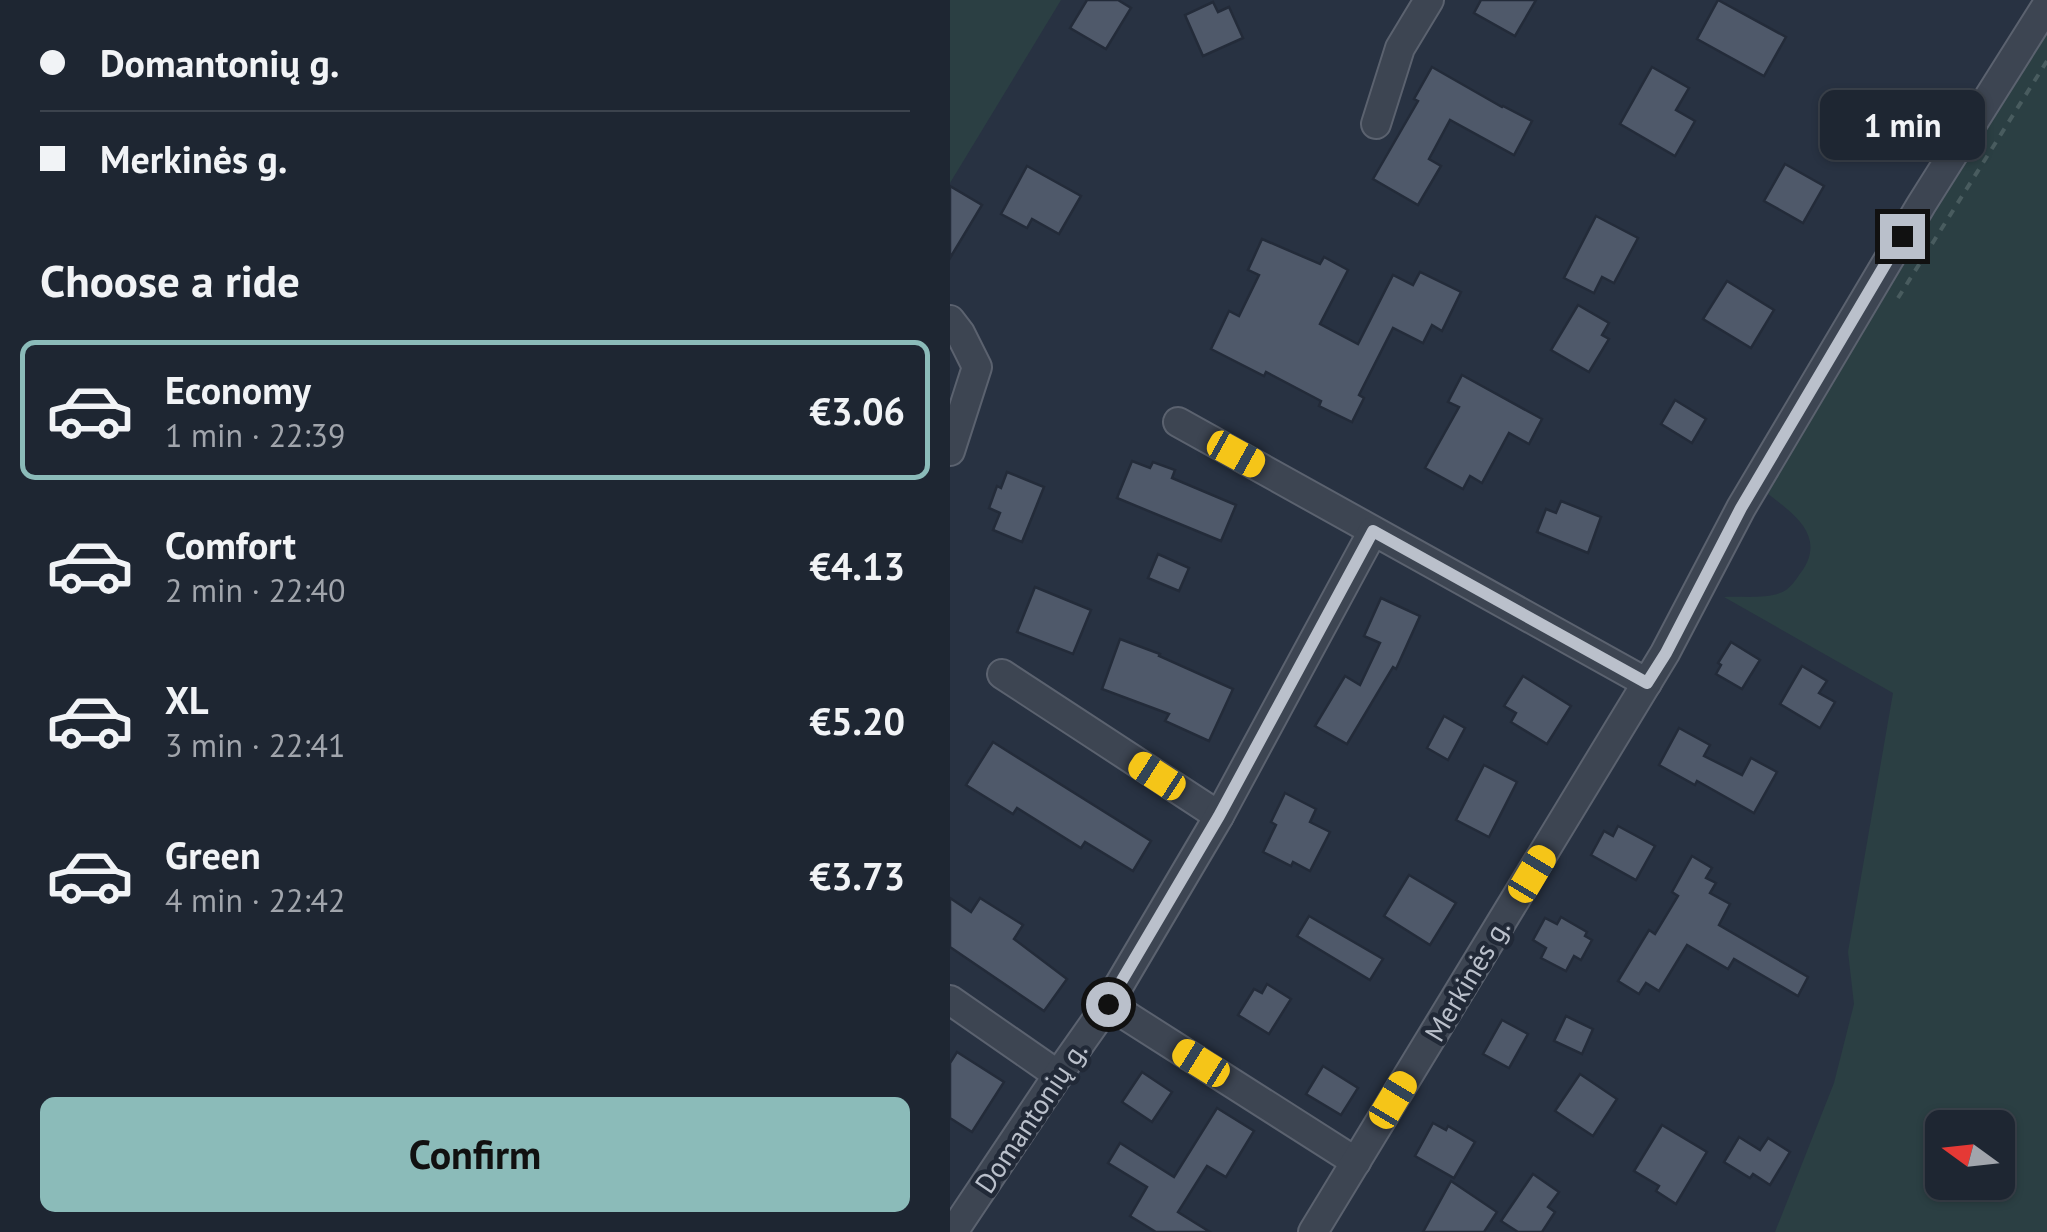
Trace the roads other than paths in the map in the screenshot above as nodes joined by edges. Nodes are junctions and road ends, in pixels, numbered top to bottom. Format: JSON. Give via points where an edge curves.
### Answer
{"nodes":[{"id":1,"x":1428,"y":0,"type":"edge"},
{"id":2,"x":2047,"y":5,"type":"edge"},
{"id":3,"x":1376,"y":124,"type":"dead end"},
{"id":4,"x":950,"y":320,"type":"edge"},
{"id":5,"x":1178,"y":422,"type":"dead end"},
{"id":6,"x":950,"y":452,"type":"edge"},
{"id":7,"x":1373,"y":531,"type":"junction"},
{"id":8,"x":1002,"y":674,"type":"dead end"},
{"id":9,"x":1647,"y":683,"type":"junction"},
{"id":10,"x":1219,"y":816,"type":"junction"},
{"id":11,"x":950,"y":1000,"type":"edge"},
{"id":12,"x":1108,"y":1004,"type":"junction"},
{"id":13,"x":1058,"y":1075,"type":"junction"},
{"id":14,"x":1356,"y":1162,"type":"junction"},
{"id":15,"x":953,"y":1232,"type":"edge"},
{"id":16,"x":1313,"y":1232,"type":"edge"}],
"edges":[{"from":1,"to":3,"type":"street","via":[[1400,48]]},
{"from":2,"to":9,"type":"street","name":"Merkinės g.","via":[[1741,508]]},
{"from":4,"to":6,"type":"street","via":[[977,367]]},
{"from":5,"to":7,"type":"street"},
{"from":7,"to":9,"type":"street"},
{"from":7,"to":10,"type":"street","name":"Domantonių g."},
{"from":8,"to":10,"type":"street"},
{"from":9,"to":14,"type":"street","name":"Merkinės g."},
{"from":10,"to":12,"type":"street","name":"Domantonių g."},
{"from":11,"to":13,"type":"street"},
{"from":12,"to":13,"type":"street","name":"Domantonių g."},
{"from":12,"to":14,"type":"street"},
{"from":13,"to":15,"type":"street","name":"Domantonių g."},
{"from":14,"to":16,"type":"street","name":"Merkinės g."}]}
